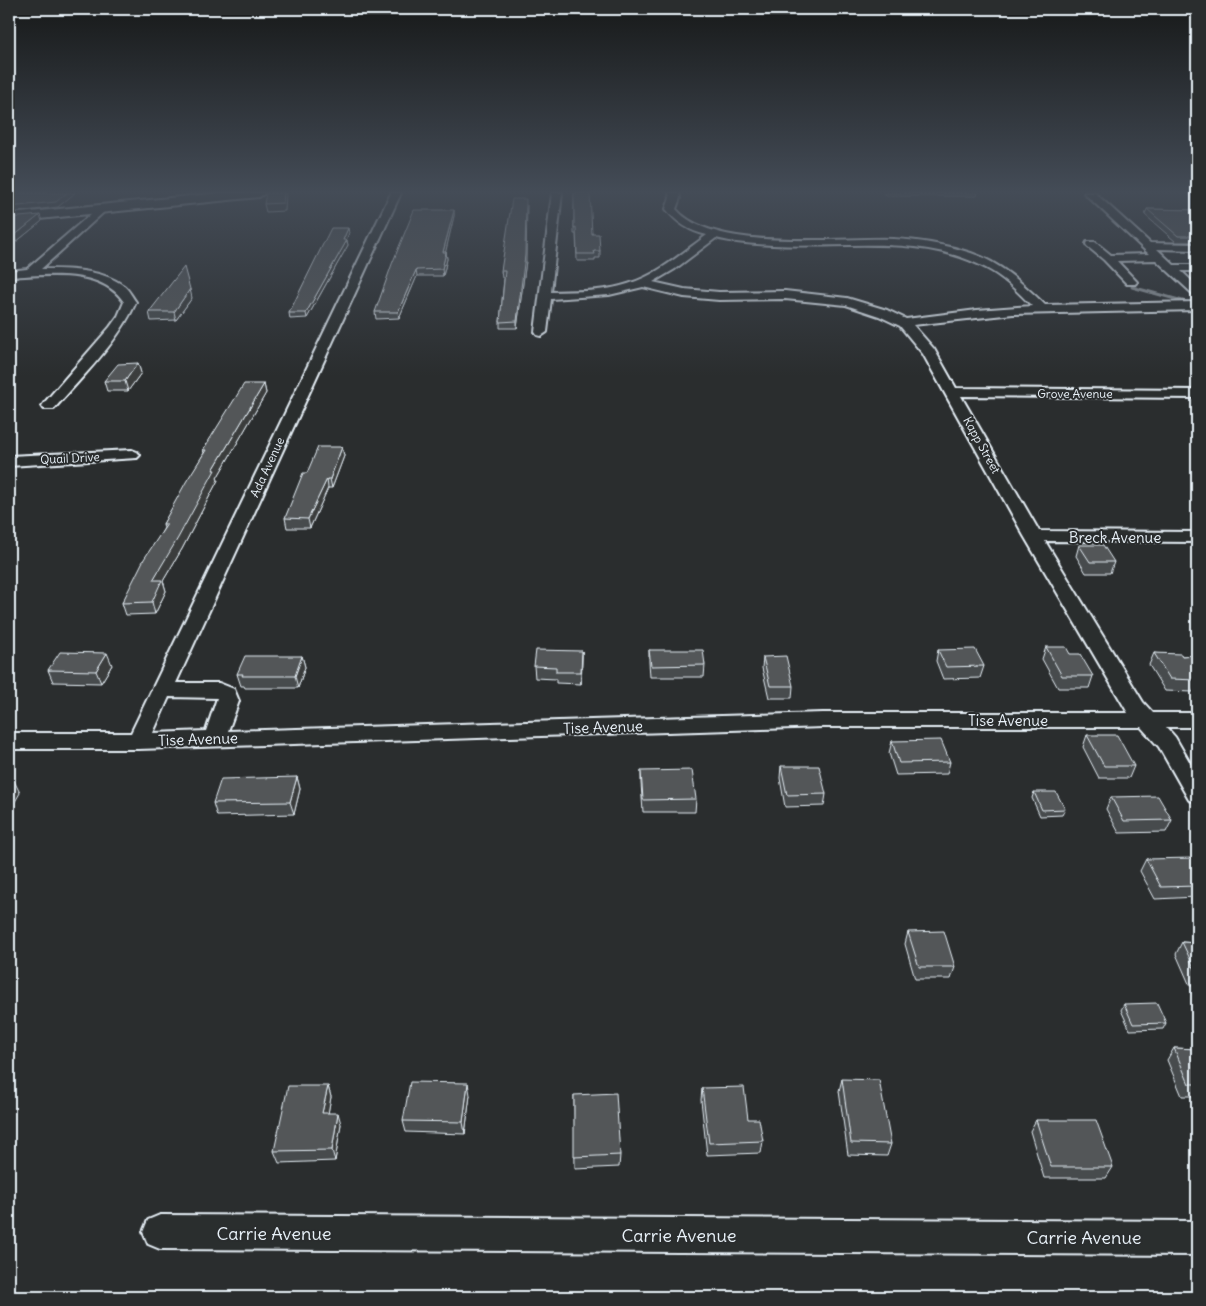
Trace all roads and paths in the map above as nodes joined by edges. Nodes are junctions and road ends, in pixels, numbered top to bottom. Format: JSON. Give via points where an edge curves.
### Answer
{"nodes":[{"id":1,"x":51,"y":254,"type":"edge"},
{"id":2,"x":367,"y":254,"type":"edge"},
{"id":3,"x":550,"y":254,"type":"edge"},
{"id":4,"x":686,"y":254,"type":"edge"},
{"id":5,"x":960,"y":254,"type":"edge"},
{"id":6,"x":1103,"y":254,"type":"edge"},
{"id":7,"x":1155,"y":254,"type":"edge"},
{"id":8,"x":1158,"y":257,"type":"junction"},
{"id":9,"x":1108,"y":258,"type":"junction"},
{"id":10,"x":1170,"y":268,"type":"junction"},
{"id":11,"x":1197,"y":268,"type":"edge"},
{"id":12,"x":30,"y":273,"type":"junction"},
{"id":13,"x":9,"y":274,"type":"edge"},
{"id":14,"x":1131,"y":282,"type":"dead end"},
{"id":15,"x":642,"y":283,"type":"junction"},
{"id":16,"x":1197,"y":292,"type":"edge"},
{"id":17,"x":546,"y":296,"type":"junction"},
{"id":18,"x":1197,"y":306,"type":"edge"},
{"id":19,"x":1042,"y":309,"type":"junction"},
{"id":20,"x":904,"y":323,"type":"junction"},
{"id":21,"x":541,"y":332,"type":"dead end"},
{"id":22,"x":952,"y":392,"type":"junction"},
{"id":23,"x":1197,"y":394,"type":"edge"},
{"id":24,"x":49,"y":406,"type":"dead end"},
{"id":25,"x":132,"y":456,"type":"dead end"},
{"id":26,"x":9,"y":461,"type":"edge"},
{"id":27,"x":1033,"y":536,"type":"junction"},
{"id":28,"x":1197,"y":537,"type":"edge"},
{"id":29,"x":161,"y":690,"type":"junction"},
{"id":30,"x":1147,"y":720,"type":"junction"},
{"id":31,"x":1197,"y":720,"type":"edge"},
{"id":32,"x":215,"y":738,"type":"junction"},
{"id":33,"x":9,"y":741,"type":"edge"},
{"id":34,"x":138,"y":741,"type":"junction"},
{"id":35,"x":1197,"y":794,"type":"edge"},
{"id":36,"x":160,"y":1232,"type":"dead end"},
{"id":37,"x":1197,"y":1238,"type":"edge"}],
"edges":[{"from":1,"to":12,"type":"street"},
{"from":2,"to":29,"type":"street","name":"Ada Avenue"},
{"from":3,"to":17,"type":"street"},
{"from":4,"to":15,"type":"street"},
{"from":5,"to":19,"type":"street","via":[[1005,273]]},
{"from":6,"to":9,"type":"street"},
{"from":7,"to":8,"type":"street"},
{"from":8,"to":9,"type":"street"},
{"from":8,"to":10,"type":"street"},
{"from":9,"to":14,"type":"street"},
{"from":10,"to":11,"type":"street"},
{"from":10,"to":16,"type":"street"},
{"from":12,"to":13,"type":"street"},
{"from":12,"to":24,"type":"street","via":[[66,273],[106,280],[122,290],[130,302],[114,330]]},
{"from":15,"to":17,"type":"street","via":[[594,293]]},
{"from":15,"to":20,"type":"street","name":"Kapp Street","via":[[684,293],[785,295],[847,302]]},
{"from":17,"to":21,"type":"street"},
{"from":18,"to":19,"type":"street"},
{"from":19,"to":20,"type":"street","via":[[950,315]]},
{"from":20,"to":22,"type":"street","name":"Kapp Street","via":[[929,352]]},
{"from":22,"to":23,"type":"street","name":"Grove Avenue"},
{"from":22,"to":27,"type":"street","name":"Kapp Street"},
{"from":25,"to":26,"type":"street","name":"Quail Drive"},
{"from":27,"to":28,"type":"street","name":"Breck Avenue"},
{"from":27,"to":30,"type":"street","name":"Kapp Street","via":[[1135,707]]},
{"from":29,"to":32,"type":"street","via":[[219,690],[227,694],[228,701]]},
{"from":29,"to":34,"type":"street","name":"Ada Avenue"},
{"from":30,"to":31,"type":"street","name":"Tise Avenue"},
{"from":30,"to":32,"type":"street","name":"Tise Avenue","via":[[823,720]]},
{"from":30,"to":35,"type":"street","name":"Kapp Street","via":[[1167,742]]},
{"from":32,"to":34,"type":"street","name":"Tise Avenue"},
{"from":33,"to":34,"type":"street","name":"Tise Avenue"},
{"from":36,"to":37,"type":"street","name":"Carrie Avenue"}]}
